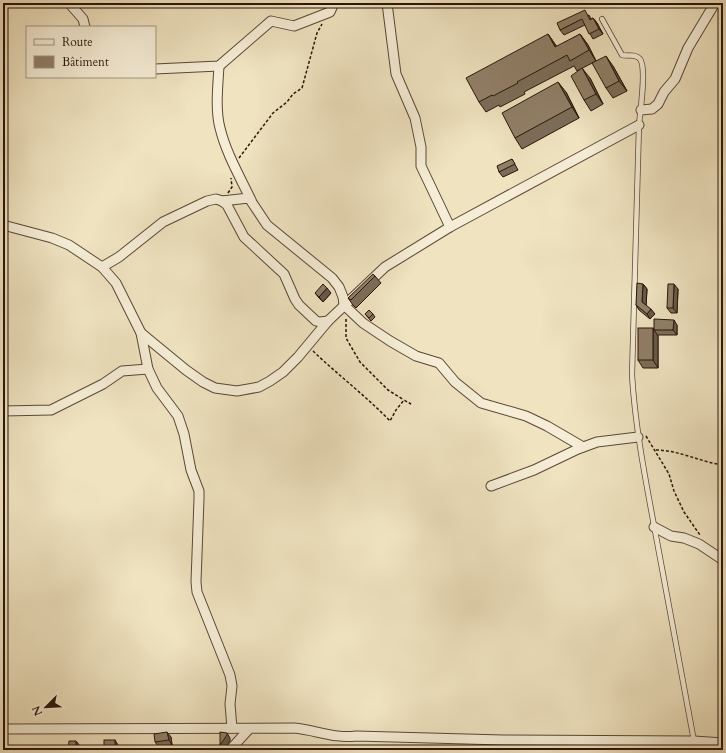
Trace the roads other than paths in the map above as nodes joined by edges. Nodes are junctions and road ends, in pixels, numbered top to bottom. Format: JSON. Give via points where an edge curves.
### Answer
{"nodes":[{"id":1,"x":69,"y":3,"type":"edge"},
{"id":2,"x":334,"y":3,"type":"edge"},
{"id":3,"x":387,"y":3,"type":"edge"},
{"id":4,"x":715,"y":3,"type":"edge"},
{"id":5,"x":602,"y":19,"type":"dead end"},
{"id":6,"x":85,"y":26,"type":"edge"},
{"id":7,"x":219,"y":66,"type":"junction"},
{"id":8,"x":156,"y":69,"type":"edge"},
{"id":9,"x":641,"y":110,"type":"junction"},
{"id":10,"x":639,"y":125,"type":"junction"},
{"id":11,"x":251,"y":200,"type":"junction"},
{"id":12,"x":222,"y":201,"type":"junction"},
{"id":13,"x":3,"y":225,"type":"edge"},
{"id":14,"x":450,"y":227,"type":"junction"},
{"id":15,"x":102,"y":267,"type":"junction"},
{"id":16,"x":343,"y":307,"type":"junction"},
{"id":17,"x":328,"y":321,"type":"junction"},
{"id":18,"x":141,"y":333,"type":"junction"},
{"id":19,"x":148,"y":369,"type":"junction"},
{"id":20,"x":3,"y":411,"type":"edge"},
{"id":21,"x":638,"y":437,"type":"junction"},
{"id":22,"x":583,"y":447,"type":"junction"},
{"id":23,"x":491,"y":486,"type":"dead end"},
{"id":24,"x":654,"y":527,"type":"junction"},
{"id":25,"x":723,"y":560,"type":"edge"},
{"id":26,"x":3,"y":728,"type":"edge"},
{"id":27,"x":232,"y":728,"type":"junction"},
{"id":28,"x":249,"y":729,"type":"junction"},
{"id":29,"x":627,"y":740,"type":"junction"},
{"id":30,"x":657,"y":740,"type":"junction"},
{"id":31,"x":694,"y":741,"type":"junction"},
{"id":32,"x":723,"y":743,"type":"edge"},
{"id":33,"x":230,"y":750,"type":"edge"},
{"id":34,"x":629,"y":750,"type":"edge"},
{"id":35,"x":657,"y":750,"type":"edge"}],
"edges":[{"from":1,"to":6,"type":"street","via":[[83,19]]},
{"from":2,"to":7,"type":"street","via":[[330,12],[294,26],[270,21]]},
{"from":3,"to":14,"type":"street","via":[[396,74],[414,118],[421,147],[421,166]]},
{"from":4,"to":9,"type":"street","via":[[688,48],[675,78],[658,104],[652,109]]},
{"from":5,"to":9,"type":"lane","via":[[622,55],[635,55],[640,58],[643,93]]},
{"from":7,"to":8,"type":"street"},
{"from":7,"to":11,"type":"street","via":[[220,128],[234,167]]},
{"from":9,"to":10,"type":"lane"},
{"from":10,"to":14,"type":"street"},
{"from":10,"to":21,"type":"lane","via":[[632,375]]},
{"from":11,"to":12,"type":"street","via":[[247,198]]},
{"from":11,"to":16,"type":"street","via":[[267,224],[332,278],[344,297]]},
{"from":12,"to":15,"type":"street","via":[[207,201],[164,222]]},
{"from":12,"to":17,"type":"street","via":[[227,205],[244,238],[284,274],[299,305],[316,321]]},
{"from":13,"to":15,"type":"street","via":[[69,245]]},
{"from":14,"to":16,"type":"street","via":[[385,267]]},
{"from":15,"to":18,"type":"street","via":[[116,283]]},
{"from":16,"to":17,"type":"street"},
{"from":16,"to":22,"type":"street","via":[[390,341],[416,356],[439,363],[456,382],[481,403],[526,416]]},
{"from":17,"to":18,"type":"street","via":[[283,372],[259,386],[237,391],[215,388],[203,382]]},
{"from":18,"to":19,"type":"street"},
{"from":19,"to":20,"type":"street","via":[[122,371],[103,384],[51,410]]},
{"from":19,"to":27,"type":"street","via":[[157,388],[178,416],[190,470],[199,491],[197,592],[230,675]]},
{"from":21,"to":22,"type":"street","via":[[597,442]]},
{"from":21,"to":24,"type":"lane"},
{"from":22,"to":23,"type":"street","via":[[534,470]]},
{"from":24,"to":25,"type":"street","via":[[671,536],[699,544]]},
{"from":24,"to":31,"type":"lane"},
{"from":26,"to":27,"type":"street"},
{"from":27,"to":28,"type":"street"},
{"from":28,"to":29,"type":"street","via":[[294,728],[345,738],[356,736]]},
{"from":28,"to":33,"type":"street"},
{"from":29,"to":30,"type":"street"},
{"from":29,"to":34,"type":"street"},
{"from":30,"to":31,"type":"street"},
{"from":30,"to":35,"type":"lane"},
{"from":31,"to":32,"type":"street"}]}
